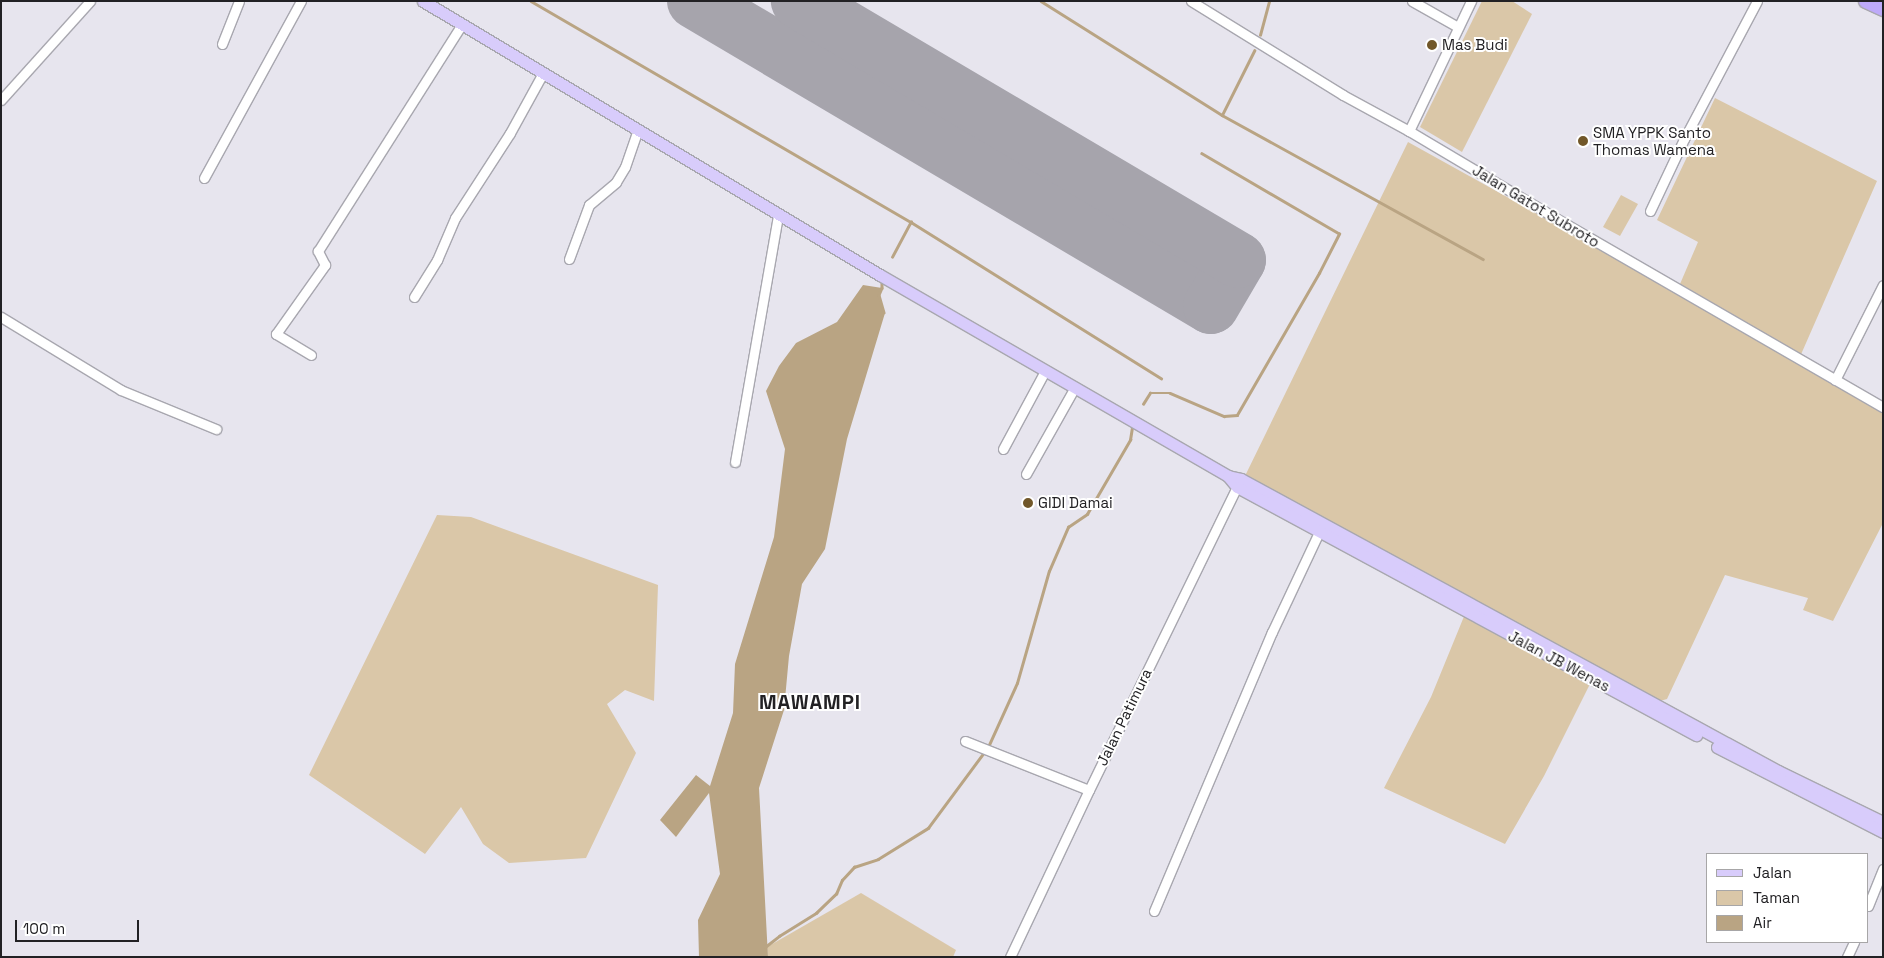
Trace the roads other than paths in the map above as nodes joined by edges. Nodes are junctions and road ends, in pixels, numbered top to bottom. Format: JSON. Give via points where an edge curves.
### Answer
{"nodes":[{"id":1,"x":90,"y":1,"type":"edge"},
{"id":2,"x":239,"y":1,"type":"edge"},
{"id":3,"x":301,"y":1,"type":"edge"},
{"id":4,"x":423,"y":1,"type":"edge"},
{"id":5,"x":1191,"y":1,"type":"edge"},
{"id":6,"x":1412,"y":1,"type":"edge"},
{"id":7,"x":1471,"y":1,"type":"edge"},
{"id":8,"x":1757,"y":1,"type":"edge"},
{"id":9,"x":1866,"y":1,"type":"edge"},
{"id":10,"x":1883,"y":9,"type":"edge"},
{"id":11,"x":462,"y":24,"type":"junction"},
{"id":12,"x":1458,"y":27,"type":"junction"},
{"id":13,"x":222,"y":44,"type":"dead end"},
{"id":14,"x":543,"y":74,"type":"junction"},
{"id":15,"x":1,"y":100,"type":"edge"},
{"id":16,"x":638,"y":130,"type":"junction"},
{"id":17,"x":1409,"y":130,"type":"junction"},
{"id":18,"x":204,"y":178,"type":"dead end"},
{"id":19,"x":1650,"y":211,"type":"dead end"},
{"id":20,"x":778,"y":214,"type":"junction"},
{"id":21,"x":569,"y":259,"type":"dead end"},
{"id":22,"x":1883,"y":285,"type":"edge"},
{"id":23,"x":414,"y":298,"type":"dead end"},
{"id":24,"x":1,"y":317,"type":"edge"},
{"id":25,"x":311,"y":355,"type":"dead end"},
{"id":26,"x":1045,"y":371,"type":"junction"},
{"id":27,"x":1835,"y":380,"type":"junction"},
{"id":28,"x":1075,"y":387,"type":"junction"},
{"id":29,"x":1882,"y":405,"type":"edge"},
{"id":30,"x":216,"y":429,"type":"dead end"},
{"id":31,"x":1003,"y":448,"type":"dead end"},
{"id":32,"x":735,"y":462,"type":"dead end"},
{"id":33,"x":1026,"y":474,"type":"dead end"},
{"id":34,"x":1239,"y":483,"type":"junction"},
{"id":35,"x":1318,"y":532,"type":"junction"},
{"id":36,"x":1476,"y":612,"type":"junction"},
{"id":37,"x":1706,"y":736,"type":"junction"},
{"id":38,"x":965,"y":742,"type":"dead end"},
{"id":39,"x":1089,"y":790,"type":"junction"},
{"id":40,"x":1883,"y":822,"type":"edge"},
{"id":41,"x":1883,"y":832,"type":"edge"},
{"id":42,"x":1883,"y":869,"type":"edge"},
{"id":43,"x":1869,"y":904,"type":"edge"},
{"id":44,"x":1154,"y":911,"type":"dead end"},
{"id":45,"x":1854,"y":943,"type":"edge"},
{"id":46,"x":1010,"y":957,"type":"edge"},
{"id":47,"x":1847,"y":957,"type":"edge"}],
"edges":[{"from":1,"to":15,"type":"street"},
{"from":2,"to":13,"type":"street"},
{"from":3,"to":18,"type":"street"},
{"from":4,"to":11,"type":"main road"},
{"from":5,"to":17,"type":"street","name":"Jalan Gatot Subroto","via":[[1343,95]]},
{"from":6,"to":12,"type":"street"},
{"from":7,"to":12,"type":"street"},
{"from":8,"to":19,"type":"street"},
{"from":9,"to":10,"type":"highway"},
{"from":11,"to":14,"type":"main road"},
{"from":11,"to":25,"type":"street","via":[[318,250],[326,265],[276,334]]},
{"from":12,"to":17,"type":"street"},
{"from":14,"to":16,"type":"main road"},
{"from":14,"to":23,"type":"street","via":[[454,218],[437,260]]},
{"from":16,"to":20,"type":"main road"},
{"from":16,"to":21,"type":"street","via":[[616,182],[589,205]]},
{"from":17,"to":27,"type":"street","name":"Jalan Gatot Subroto"},
{"from":20,"to":26,"type":"main road"},
{"from":20,"to":32,"type":"street"},
{"from":22,"to":27,"type":"street"},
{"from":24,"to":30,"type":"street","via":[[121,390]]},
{"from":26,"to":28,"type":"main road"},
{"from":26,"to":31,"type":"street"},
{"from":27,"to":29,"type":"street","name":"Jalan Gatot Subroto"},
{"from":28,"to":33,"type":"street"},
{"from":28,"to":34,"type":"main road"},
{"from":34,"to":35,"type":"main road","name":"Jalan JB Wenas"},
{"from":34,"to":36,"type":"main road","name":"Jalan JB Wenas"},
{"from":34,"to":39,"type":"street","name":"Jalan Patimura"},
{"from":35,"to":36,"type":"main road","name":"Jalan JB Wenas"},
{"from":35,"to":44,"type":"street","via":[[1272,632]]},
{"from":36,"to":37,"type":"main road","name":"Jalan JB Wenas"},
{"from":37,"to":40,"type":"main road","name":"Jalan JB Wenas"},
{"from":37,"to":41,"type":"main road","name":"Jalan JB Wenas"},
{"from":38,"to":39,"type":"street"},
{"from":39,"to":46,"type":"street","name":"Jalan Patimura"},
{"from":42,"to":43,"type":"street"},
{"from":45,"to":47,"type":"street"}]}
